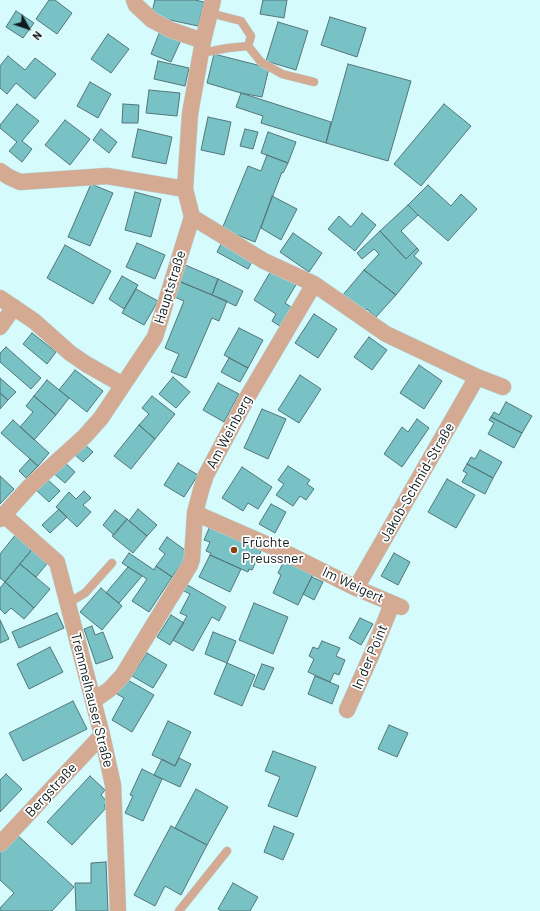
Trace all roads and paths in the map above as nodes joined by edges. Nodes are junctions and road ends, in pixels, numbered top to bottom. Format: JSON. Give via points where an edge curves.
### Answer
{"nodes":[{"id":1,"x":134,"y":0,"type":"edge"},
{"id":2,"x":212,"y":7,"type":"edge"},
{"id":3,"x":248,"y":46,"type":"junction"},
{"id":4,"x":202,"y":47,"type":"junction"},
{"id":5,"x":314,"y":82,"type":"dead end"},
{"id":6,"x":0,"y":171,"type":"edge"},
{"id":7,"x":185,"y":188,"type":"junction"},
{"id":8,"x":192,"y":217,"type":"junction"},
{"id":9,"x":314,"y":284,"type":"junction"},
{"id":10,"x":0,"y":298,"type":"edge"},
{"id":11,"x":14,"y":307,"type":"junction"},
{"id":12,"x":0,"y":327,"type":"edge"},
{"id":13,"x":477,"y":377,"type":"junction"},
{"id":14,"x":123,"y":385,"type":"junction"},
{"id":15,"x":502,"y":387,"type":"dead end"},
{"id":16,"x":195,"y":513,"type":"junction"},
{"id":17,"x":2,"y":517,"type":"edge"},
{"id":18,"x":112,"y":563,"type":"dead end"},
{"id":19,"x":356,"y":588,"type":"junction"},
{"id":20,"x":68,"y":603,"type":"junction"},
{"id":21,"x":396,"y":606,"type":"joint"},
{"id":22,"x":93,"y":701,"type":"junction"},
{"id":23,"x":347,"y":710,"type":"dead end"},
{"id":24,"x":102,"y":735,"type":"junction"},
{"id":25,"x":0,"y":844,"type":"edge"},
{"id":26,"x":227,"y":851,"type":"dead end"},
{"id":27,"x":118,"y":911,"type":"edge"},
{"id":28,"x":179,"y":911,"type":"edge"}],
"edges":[{"from":1,"to":4,"type":"street","via":[[152,20]]},
{"from":2,"to":3,"type":"lane","via":[[241,21],[251,36]]},
{"from":2,"to":4,"type":"street"},
{"from":3,"to":4,"type":"lane"},
{"from":3,"to":5,"type":"lane","via":[[261,62],[282,74]]},
{"from":4,"to":7,"type":"street","via":[[190,114]]},
{"from":6,"to":7,"type":"street","via":[[20,182],[107,176]]},
{"from":7,"to":8,"type":"street"},
{"from":8,"to":9,"type":"street","via":[[264,261]]},
{"from":8,"to":14,"type":"street","name":"Hauptstraße","via":[[155,337]]},
{"from":9,"to":13,"type":"street","via":[[386,334]]},
{"from":9,"to":16,"type":"street","name":"Am Weinberg","via":[[248,396],[206,475]]},
{"from":10,"to":11,"type":"street"},
{"from":11,"to":12,"type":"street"},
{"from":11,"to":14,"type":"street","via":[[86,364]]},
{"from":13,"to":15,"type":"street"},
{"from":13,"to":19,"type":"street","name":"Jakob-Schmid-Straße"},
{"from":14,"to":17,"type":"street","name":"Hauptstraße","via":[[85,436],[30,486]]},
{"from":16,"to":19,"type":"street","name":"Im Weigert","via":[[282,551]]},
{"from":16,"to":22,"type":"street","name":"Am Weinberg","via":[[190,566],[123,675],[110,689]]},
{"from":17,"to":20,"type":"street","name":"Tremmelhauser Straße","via":[[57,562]]},
{"from":18,"to":20,"type":"lane","via":[[85,593]]},
{"from":19,"to":21,"type":"street","name":"Im Weigert"},
{"from":20,"to":22,"type":"street","name":"Tremmelhauser Straße"},
{"from":21,"to":23,"type":"street","name":"In der Point"},
{"from":22,"to":24,"type":"street","name":"Tremmelhauser Straße"},
{"from":24,"to":25,"type":"street","name":"Bergstraße"},
{"from":24,"to":27,"type":"street","name":"Tremmelhauser Straße","via":[[113,785]]},
{"from":26,"to":28,"type":"lane"}]}
